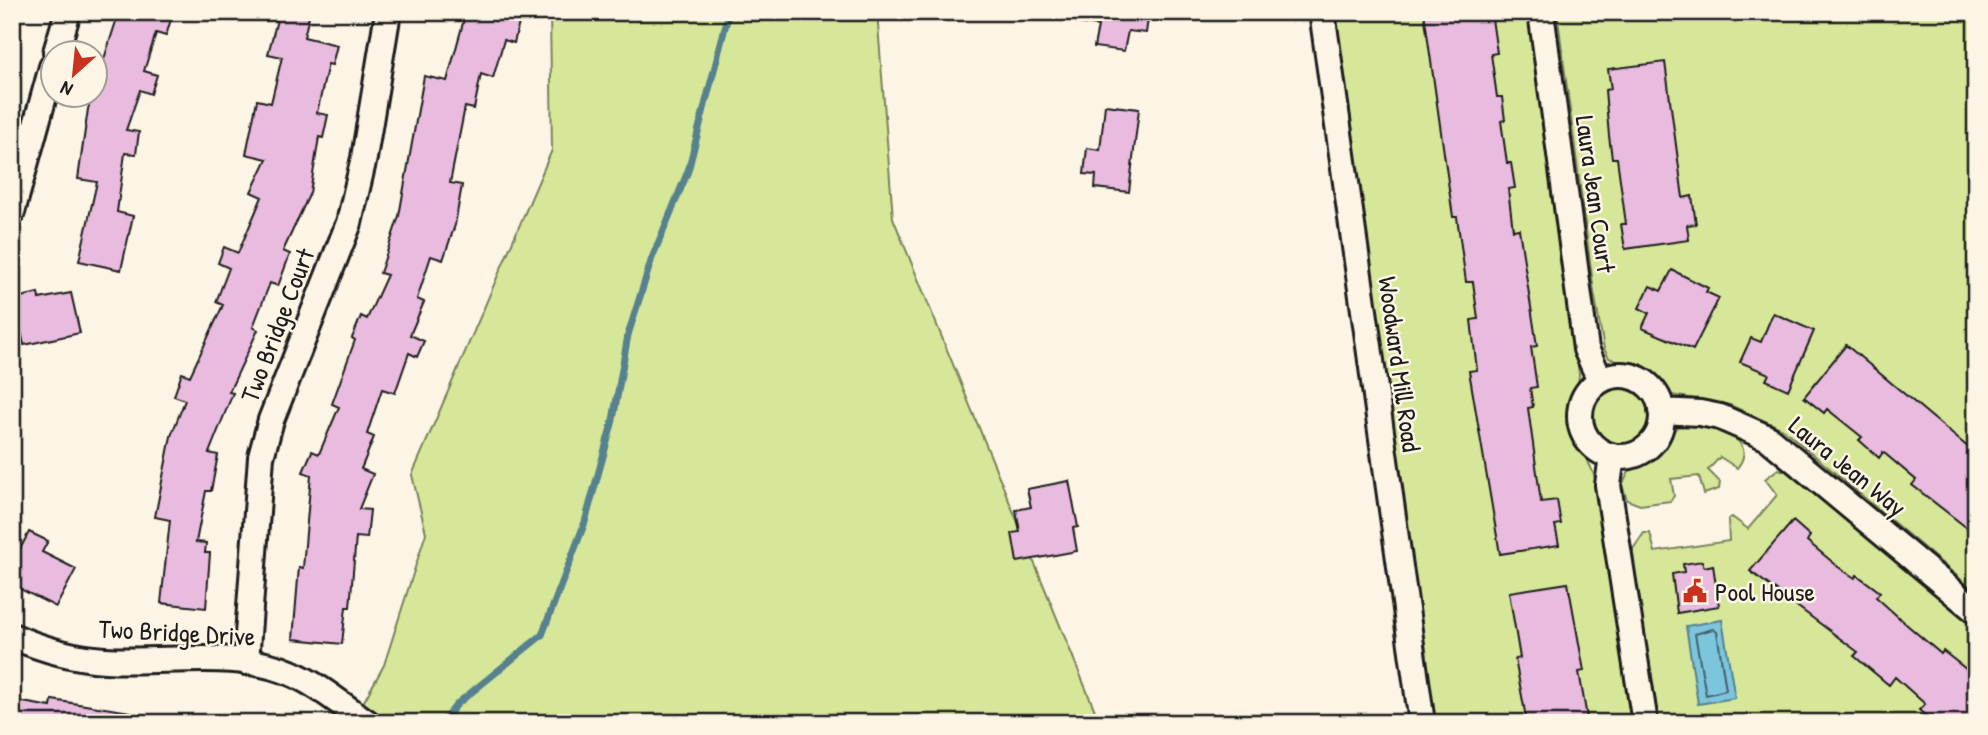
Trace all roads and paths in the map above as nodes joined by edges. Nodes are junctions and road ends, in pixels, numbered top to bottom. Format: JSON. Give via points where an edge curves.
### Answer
{"nodes":[{"id":1,"x":68,"y":12,"type":"edge"},
{"id":2,"x":388,"y":12,"type":"edge"},
{"id":3,"x":1322,"y":12,"type":"edge"},
{"id":4,"x":1541,"y":12,"type":"edge"},
{"id":5,"x":60,"y":38,"type":"edge"},
{"id":6,"x":40,"y":108,"type":"edge"},
{"id":7,"x":12,"y":212,"type":"edge"},
{"id":8,"x":1600,"y":380,"type":"junction"},
{"id":9,"x":1661,"y":411,"type":"junction"},
{"id":10,"x":1612,"y":456,"type":"junction"},
{"id":11,"x":1976,"y":611,"type":"edge"},
{"id":12,"x":12,"y":636,"type":"edge"},
{"id":13,"x":246,"y":663,"type":"junction"},
{"id":14,"x":368,"y":723,"type":"edge"},
{"id":15,"x":1422,"y":723,"type":"edge"},
{"id":16,"x":1644,"y":723,"type":"edge"}],
"edges":[{"from":1,"to":5,"type":"street"},
{"from":2,"to":13,"type":"street","name":"Two Bridge Court","via":[[351,214],[261,457]]},
{"from":3,"to":15,"type":"street","name":"Woodward Mill Road"},
{"from":4,"to":8,"type":"street","name":"Laura Jean Court","via":[[1586,349]]},
{"from":6,"to":7,"type":"street"},
{"from":8,"to":9,"type":"street","via":[[1621,375],[1636,378],[1653,391]]},
{"from":8,"to":10,"type":"street","via":[[1582,401],[1580,422],[1588,442]]},
{"from":9,"to":10,"type":"street","via":[[1651,444],[1633,455]]},
{"from":9,"to":11,"type":"street","name":"Laura Jean Way","via":[[1720,417],[1768,438]]},
{"from":10,"to":16,"type":"street","via":[[1608,485]]},
{"from":12,"to":13,"type":"street","name":"Two Bridge Drive","via":[[89,658]]},
{"from":13,"to":14,"type":"street","name":"Two Bridge Drive","via":[[291,673]]}]}
